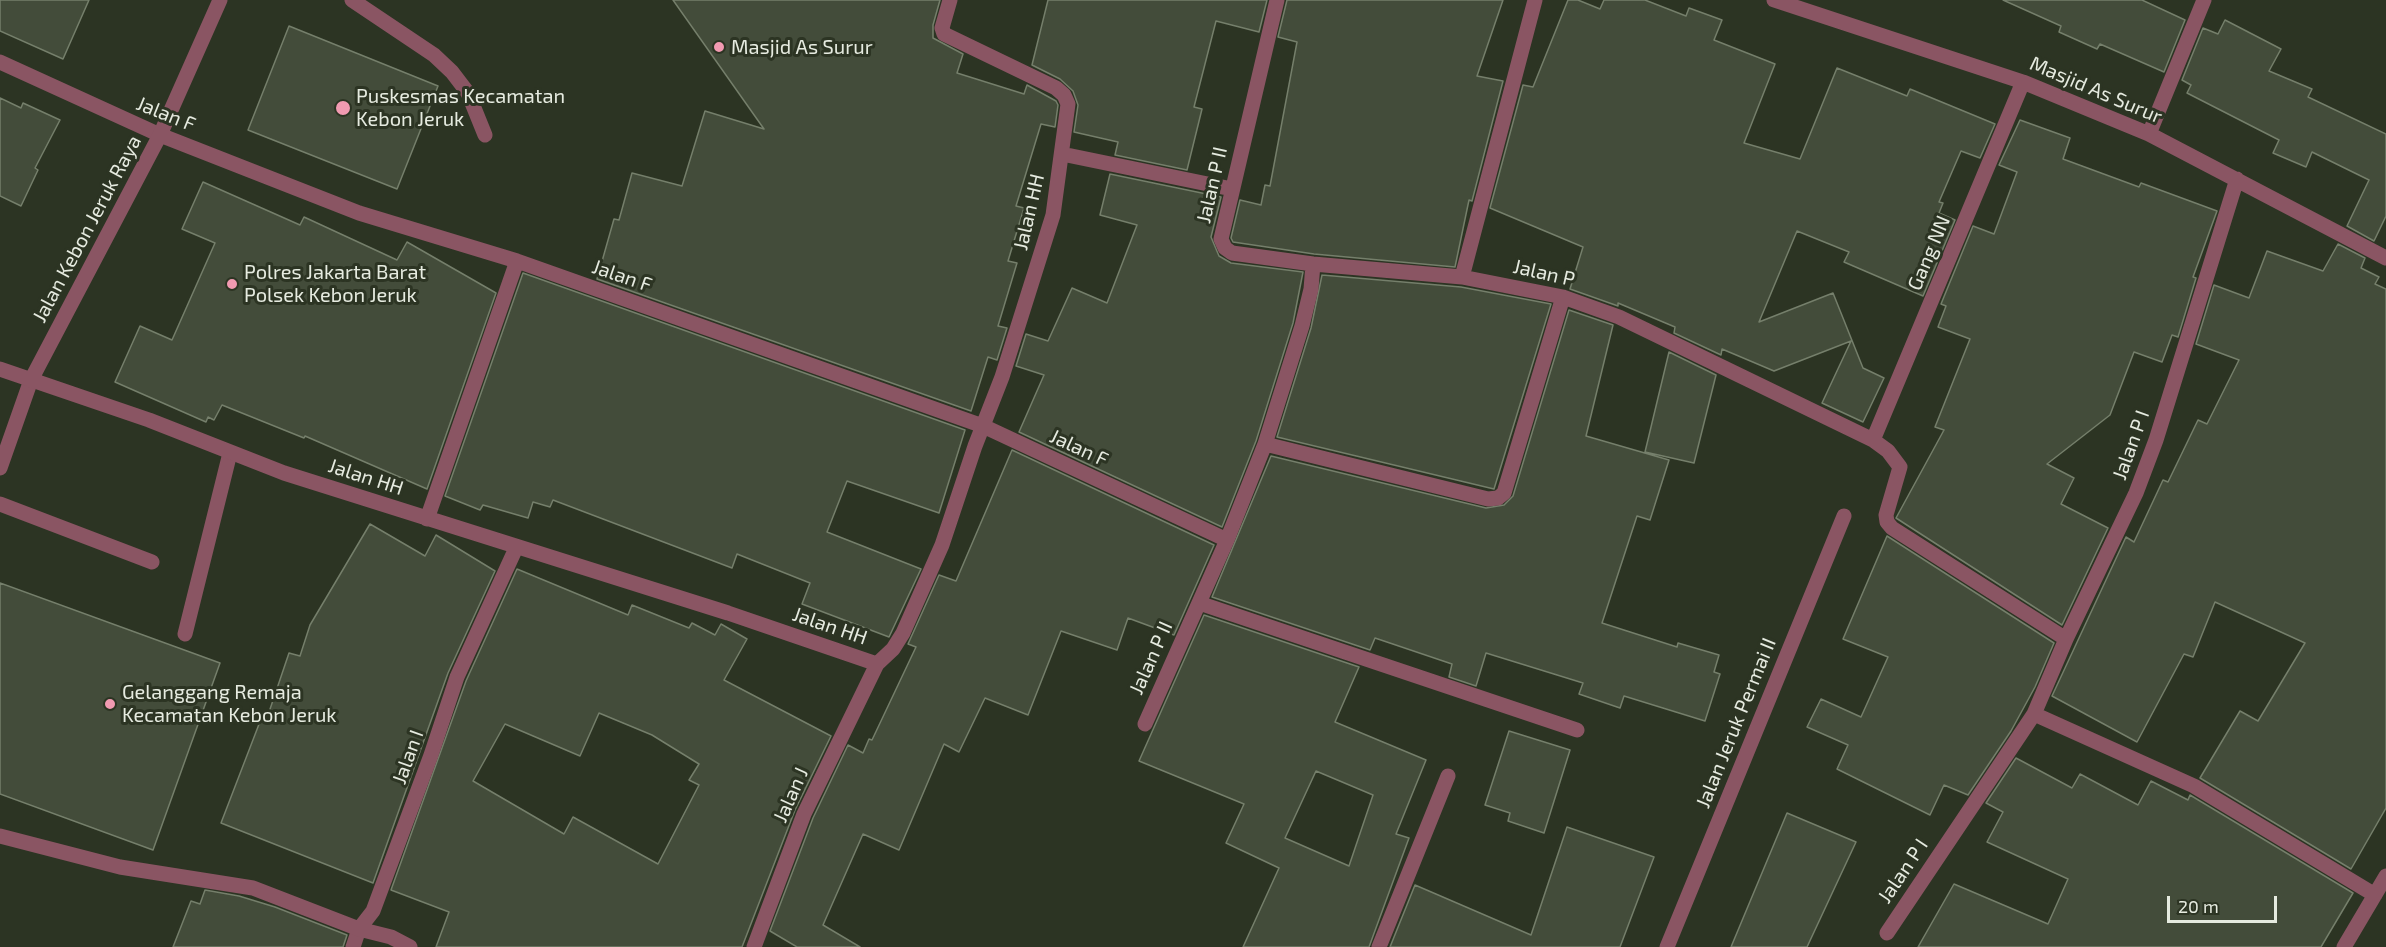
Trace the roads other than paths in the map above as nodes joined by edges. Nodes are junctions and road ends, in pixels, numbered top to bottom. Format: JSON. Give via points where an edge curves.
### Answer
{"nodes":[{"id":1,"x":220,"y":0,"type":"edge"},
{"id":2,"x":352,"y":0,"type":"edge"},
{"id":3,"x":950,"y":0,"type":"edge"},
{"id":4,"x":1277,"y":0,"type":"edge"},
{"id":5,"x":1535,"y":0,"type":"edge"},
{"id":6,"x":1774,"y":0,"type":"edge"},
{"id":7,"x":2204,"y":0,"type":"edge"},
{"id":8,"x":0,"y":62,"type":"edge"},
{"id":9,"x":2023,"y":82,"type":"junction"},
{"id":10,"x":2149,"y":134,"type":"junction"},
{"id":11,"x":160,"y":135,"type":"junction"},
{"id":12,"x":485,"y":135,"type":"dead end"},
{"id":13,"x":1062,"y":154,"type":"junction"},
{"id":14,"x":2237,"y":179,"type":"junction"},
{"id":15,"x":1232,"y":189,"type":"junction"},
{"id":16,"x":2386,"y":258,"type":"edge"},
{"id":17,"x":517,"y":261,"type":"junction"},
{"id":18,"x":1314,"y":264,"type":"junction"},
{"id":19,"x":1462,"y":277,"type":"junction"},
{"id":20,"x":1563,"y":297,"type":"junction"},
{"id":21,"x":0,"y":369,"type":"edge"},
{"id":22,"x":31,"y":380,"type":"junction"},
{"id":23,"x":982,"y":426,"type":"junction"},
{"id":24,"x":1873,"y":440,"type":"junction"},
{"id":25,"x":1265,"y":444,"type":"junction"},
{"id":26,"x":230,"y":453,"type":"junction"},
{"id":27,"x":0,"y":468,"type":"edge"},
{"id":28,"x":0,"y":504,"type":"edge"},
{"id":29,"x":1844,"y":516,"type":"dead end"},
{"id":30,"x":427,"y":519,"type":"junction"},
{"id":31,"x":1227,"y":540,"type":"junction"},
{"id":32,"x":516,"y":548,"type":"junction"},
{"id":33,"x":152,"y":562,"type":"dead end"},
{"id":34,"x":1199,"y":603,"type":"junction"},
{"id":35,"x":185,"y":634,"type":"dead end"},
{"id":36,"x":2066,"y":639,"type":"junction"},
{"id":37,"x":878,"y":664,"type":"junction"},
{"id":38,"x":2034,"y":714,"type":"junction"},
{"id":39,"x":1145,"y":724,"type":"dead end"},
{"id":40,"x":1577,"y":730,"type":"dead end"},
{"id":41,"x":1448,"y":776,"type":"dead end"},
{"id":42,"x":0,"y":836,"type":"edge"},
{"id":43,"x":2386,"y":876,"type":"edge"},
{"id":44,"x":2375,"y":895,"type":"junction"},
{"id":45,"x":359,"y":928,"type":"junction"},
{"id":46,"x":1887,"y":933,"type":"dead end"},
{"id":47,"x":353,"y":947,"type":"edge"},
{"id":48,"x":410,"y":947,"type":"edge"},
{"id":49,"x":754,"y":947,"type":"edge"},
{"id":50,"x":1379,"y":947,"type":"edge"},
{"id":51,"x":1667,"y":947,"type":"edge"},
{"id":52,"x":2344,"y":947,"type":"edge"}],
"edges":[{"from":1,"to":11,"type":"street","name":"Jalan Kebon Jeruk Raya"},
{"from":2,"to":12,"type":"street","via":[[434,55],[452,72],[468,93]]},
{"from":3,"to":13,"type":"street","name":"Jalan HH","via":[[942,28],[944,34],[1064,95],[1068,104]]},
{"from":4,"to":15,"type":"street","name":"Jalan P II"},
{"from":5,"to":19,"type":"street"},
{"from":6,"to":9,"type":"street","name":"Masjid As Surur"},
{"from":7,"to":10,"type":"street"},
{"from":8,"to":11,"type":"street","name":"Jalan F"},
{"from":9,"to":10,"type":"street","name":"Masjid As Surur"},
{"from":9,"to":24,"type":"street","name":"Gang NN"},
{"from":10,"to":14,"type":"street","name":"Masjid As Surur"},
{"from":11,"to":17,"type":"street","name":"Jalan F","via":[[358,213]]},
{"from":11,"to":22,"type":"street","name":"Jalan Kebon Jeruk Raya"},
{"from":13,"to":15,"type":"street"},
{"from":13,"to":23,"type":"street","name":"Jalan HH","via":[[1053,215],[1039,265]]},
{"from":14,"to":16,"type":"street","name":"Masjid As Surur"},
{"from":14,"to":36,"type":"street","name":"Jalan P I","via":[[2156,440],[2136,493]]},
{"from":15,"to":18,"type":"street","name":"Jalan P II","via":[[1221,239],[1225,248],[1232,254]]},
{"from":17,"to":23,"type":"street","name":"Jalan F"},
{"from":17,"to":30,"type":"street"},
{"from":18,"to":19,"type":"street","name":"Jalan P"},
{"from":18,"to":25,"type":"street","name":"Jalan P II","via":[[1302,326]]},
{"from":19,"to":20,"type":"street","name":"Jalan P"},
{"from":20,"to":24,"type":"street","name":"Jalan P","via":[[1619,317]]},
{"from":20,"to":25,"type":"street","via":[[1504,493],[1498,498],[1488,499]]},
{"from":21,"to":22,"type":"street"},
{"from":22,"to":26,"type":"street","name":"Jalan HH","via":[[149,420]]},
{"from":22,"to":27,"type":"street","name":"Jalan Kebon Jeruk Raya"},
{"from":23,"to":31,"type":"street","name":"Jalan F"},
{"from":23,"to":37,"type":"street","name":"Jalan HH","via":[[942,545],[893,649]]},
{"from":24,"to":36,"type":"street","name":"Jalan P","via":[[1900,467],[1886,515],[1892,528]]},
{"from":25,"to":31,"type":"street","name":"Jalan P II"},
{"from":26,"to":30,"type":"street","name":"Jalan HH"},
{"from":26,"to":35,"type":"street"},
{"from":28,"to":33,"type":"street"},
{"from":29,"to":51,"type":"street","name":"Jalan Jeruk Permai II"},
{"from":30,"to":32,"type":"street","name":"Jalan HH"},
{"from":31,"to":34,"type":"street","name":"Jalan P II"},
{"from":32,"to":37,"type":"street","name":"Jalan HH"},
{"from":32,"to":45,"type":"street","name":"Jalan I","via":[[457,677],[373,911]]},
{"from":34,"to":39,"type":"street","name":"Jalan P II"},
{"from":34,"to":40,"type":"street"},
{"from":36,"to":38,"type":"street","name":"Jalan P I"},
{"from":37,"to":49,"type":"street","name":"Jalan J","via":[[804,814]]},
{"from":38,"to":44,"type":"street","via":[[2194,786]]},
{"from":38,"to":46,"type":"street","name":"Jalan P I"},
{"from":41,"to":50,"type":"street"},
{"from":42,"to":45,"type":"street","via":[[120,867],[253,888]]},
{"from":43,"to":44,"type":"street"},
{"from":44,"to":52,"type":"street"},
{"from":45,"to":47,"type":"street","name":"Jalan I"},
{"from":45,"to":48,"type":"street"}]}
